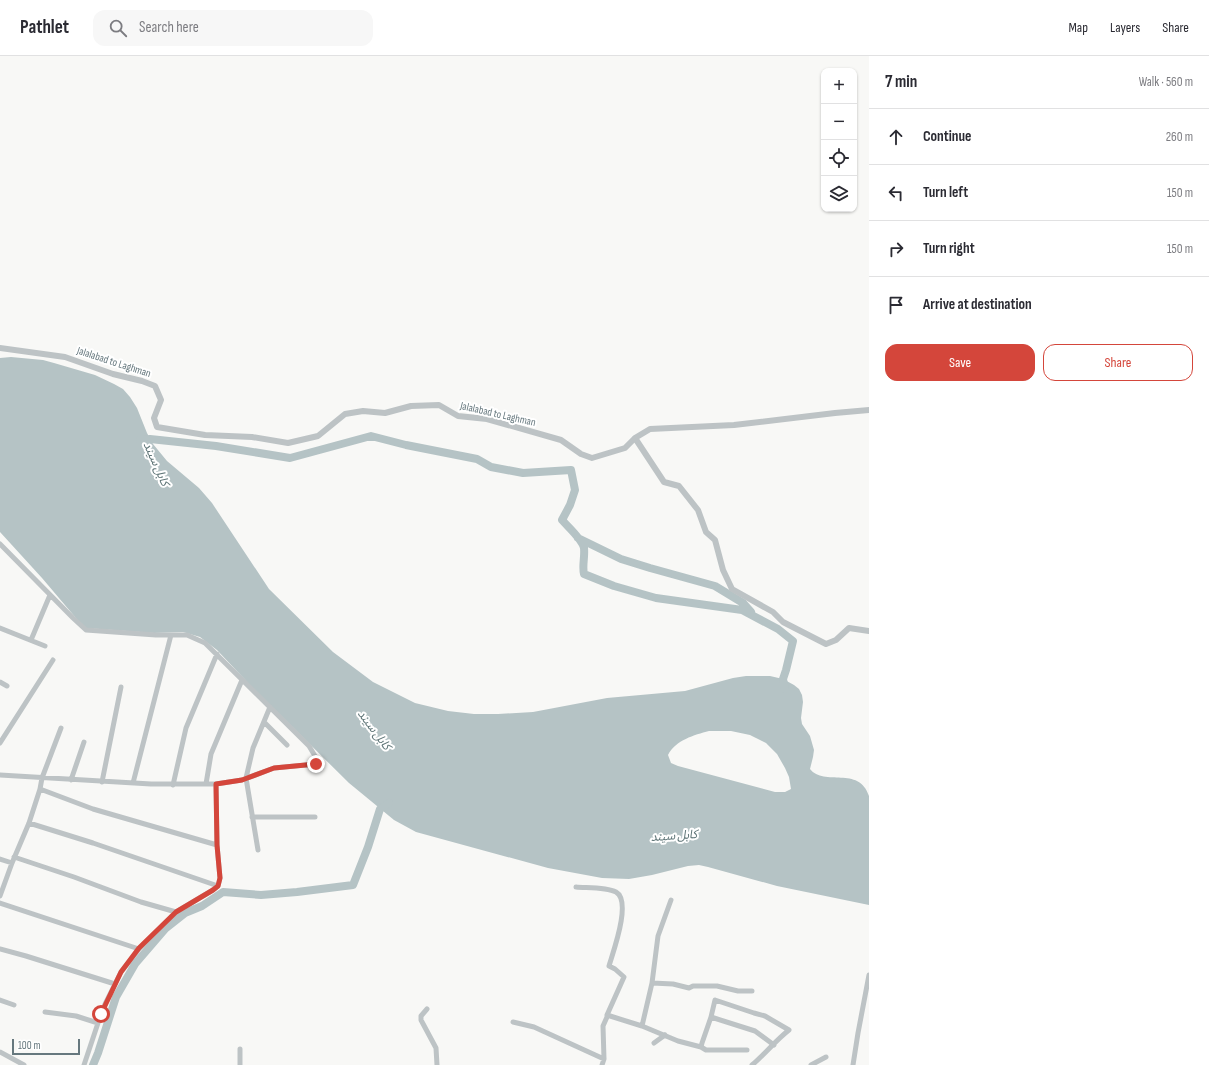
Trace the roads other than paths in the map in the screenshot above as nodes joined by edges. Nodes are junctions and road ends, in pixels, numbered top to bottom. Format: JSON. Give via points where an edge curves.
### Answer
{"nodes":[{"id":1,"x":0,"y":348,"type":"edge"},
{"id":2,"x":869,"y":410,"type":"edge"},
{"id":3,"x":635,"y":438,"type":"junction"},
{"id":4,"x":0,"y":544,"type":"edge"},
{"id":5,"x":50,"y":595,"type":"junction"},
{"id":6,"x":0,"y":628,"type":"edge"},
{"id":7,"x":869,"y":631,"type":"edge"},
{"id":8,"x":171,"y":635,"type":"junction"},
{"id":9,"x":32,"y":640,"type":"junction"},
{"id":10,"x":45,"y":646,"type":"dead end"},
{"id":11,"x":218,"y":654,"type":"junction"},
{"id":12,"x":53,"y":660,"type":"dead end"},
{"id":13,"x":242,"y":680,"type":"junction"},
{"id":14,"x":0,"y":682,"type":"edge"},
{"id":15,"x":7,"y":686,"type":"dead end"},
{"id":16,"x":121,"y":687,"type":"dead end"},
{"id":17,"x":270,"y":707,"type":"junction"},
{"id":18,"x":264,"y":722,"type":"junction"},
{"id":19,"x":61,"y":728,"type":"dead end"},
{"id":20,"x":84,"y":742,"type":"dead end"},
{"id":21,"x":0,"y":743,"type":"edge"},
{"id":22,"x":287,"y":745,"type":"dead end"},
{"id":23,"x":0,"y":775,"type":"edge"},
{"id":24,"x":42,"y":778,"type":"junction"},
{"id":25,"x":246,"y":778,"type":"junction"},
{"id":26,"x":71,"y":780,"type":"junction"},
{"id":27,"x":102,"y":782,"type":"junction"},
{"id":28,"x":133,"y":783,"type":"junction"},
{"id":29,"x":206,"y":784,"type":"junction"},
{"id":30,"x":216,"y":784,"type":"junction"},
{"id":31,"x":173,"y":785,"type":"junction"},
{"id":32,"x":40,"y":789,"type":"junction"},
{"id":33,"x":315,"y":816,"type":"dead end"},
{"id":34,"x":252,"y":817,"type":"junction"},
{"id":35,"x":29,"y":823,"type":"junction"},
{"id":36,"x":217,"y":845,"type":"junction"},
{"id":37,"x":258,"y":850,"type":"dead end"},
{"id":38,"x":14,"y":857,"type":"junction"},
{"id":39,"x":0,"y":859,"type":"edge"},
{"id":40,"x":12,"y":863,"type":"junction"},
{"id":41,"x":218,"y":886,"type":"junction"},
{"id":42,"x":576,"y":887,"type":"dead end"},
{"id":43,"x":0,"y":896,"type":"edge"},
{"id":44,"x":671,"y":900,"type":"dead end"},
{"id":45,"x":0,"y":903,"type":"edge"},
{"id":46,"x":176,"y":912,"type":"junction"},
{"id":47,"x":139,"y":948,"type":"junction"},
{"id":48,"x":0,"y":949,"type":"edge"},
{"id":49,"x":869,"y":975,"type":"edge"},
{"id":50,"x":652,"y":983,"type":"junction"},
{"id":51,"x":115,"y":984,"type":"junction"},
{"id":52,"x":752,"y":991,"type":"dead end"},
{"id":53,"x":0,"y":1000,"type":"edge"},
{"id":54,"x":14,"y":1005,"type":"dead end"},
{"id":55,"x":427,"y":1009,"type":"dead end"},
{"id":56,"x":45,"y":1012,"type":"dead end"},
{"id":57,"x":607,"y":1015,"type":"junction"},
{"id":58,"x":711,"y":1017,"type":"junction"},
{"id":59,"x":513,"y":1022,"type":"dead end"},
{"id":60,"x":98,"y":1023,"type":"junction"},
{"id":61,"x":642,"y":1026,"type":"junction"},
{"id":62,"x":664,"y":1035,"type":"junction"},
{"id":63,"x":654,"y":1043,"type":"dead end"},
{"id":64,"x":774,"y":1045,"type":"junction"},
{"id":65,"x":702,"y":1047,"type":"junction"},
{"id":66,"x":240,"y":1049,"type":"dead end"},
{"id":67,"x":747,"y":1050,"type":"dead end"},
{"id":68,"x":0,"y":1052,"type":"edge"},
{"id":69,"x":826,"y":1057,"type":"dead end"},
{"id":70,"x":604,"y":1059,"type":"junction"},
{"id":71,"x":24,"y":1065,"type":"edge"},
{"id":72,"x":84,"y":1065,"type":"edge"},
{"id":73,"x":240,"y":1065,"type":"edge"},
{"id":74,"x":437,"y":1065,"type":"edge"},
{"id":75,"x":602,"y":1065,"type":"edge"},
{"id":76,"x":752,"y":1065,"type":"edge"},
{"id":77,"x":811,"y":1065,"type":"edge"},
{"id":78,"x":853,"y":1065,"type":"edge"}],
"edges":[{"from":1,"to":3,"type":"street","name":"Jalalabad to Laghman","via":[[66,357],[155,386],[161,400],[154,418],[157,427],[205,435],[288,443],[318,436],[345,414],[362,411],[385,413],[411,406],[439,405],[458,416],[487,419],[561,440],[581,454],[592,458],[625,448]]},
{"from":2,"to":3,"type":"street","name":"Jalalabad to Laghman","via":[[734,425],[650,429]]},
{"from":3,"to":7,"type":"street","via":[[664,482],[679,486],[698,510],[706,532],[715,540],[723,570],[732,588],[773,612],[783,622],[826,644],[836,640],[849,628]]},
{"from":4,"to":5,"type":"street"},
{"from":5,"to":8,"type":"street","via":[[86,630]]},
{"from":5,"to":9,"type":"street"},
{"from":6,"to":9,"type":"street"},
{"from":8,"to":11,"type":"street","via":[[187,635],[205,643]]},
{"from":8,"to":28,"type":"street"},
{"from":9,"to":10,"type":"street"},
{"from":11,"to":13,"type":"street"},
{"from":11,"to":31,"type":"street","via":[[186,728]]},
{"from":12,"to":21,"type":"street"},
{"from":13,"to":17,"type":"street"},
{"from":13,"to":29,"type":"street","via":[[211,754]]},
{"from":14,"to":15,"type":"street"},
{"from":16,"to":27,"type":"street"},
{"from":17,"to":18,"type":"street"},
{"from":17,"to":25,"type":"street","via":[[309,746],[316,764],[274,768]]},
{"from":18,"to":22,"type":"street"},
{"from":18,"to":25,"type":"street","via":[[253,748]]},
{"from":19,"to":24,"type":"street"},
{"from":20,"to":26,"type":"street"},
{"from":23,"to":24,"type":"street"},
{"from":24,"to":26,"type":"street"},
{"from":24,"to":32,"type":"street"},
{"from":25,"to":30,"type":"street"},
{"from":25,"to":34,"type":"street"},
{"from":26,"to":27,"type":"street"},
{"from":27,"to":28,"type":"street"},
{"from":28,"to":31,"type":"street"},
{"from":29,"to":30,"type":"street"},
{"from":29,"to":31,"type":"street"},
{"from":30,"to":36,"type":"street"},
{"from":32,"to":35,"type":"street"},
{"from":32,"to":36,"type":"street","via":[[93,809]]},
{"from":33,"to":34,"type":"street"},
{"from":34,"to":37,"type":"street"},
{"from":35,"to":38,"type":"street"},
{"from":35,"to":41,"type":"street"},
{"from":36,"to":41,"type":"street","via":[[220,878]]},
{"from":38,"to":40,"type":"street"},
{"from":38,"to":46,"type":"street"},
{"from":39,"to":40,"type":"street"},
{"from":40,"to":43,"type":"street"},
{"from":41,"to":46,"type":"street"},
{"from":42,"to":57,"type":"street","via":[[611,890],[622,897],[620,927],[609,966],[624,977]]},
{"from":44,"to":50,"type":"street","via":[[658,936]]},
{"from":45,"to":47,"type":"street"},
{"from":46,"to":47,"type":"street"},
{"from":47,"to":51,"type":"street"},
{"from":48,"to":51,"type":"street"},
{"from":49,"to":78,"type":"street"},
{"from":50,"to":52,"type":"street","via":[[689,988],[717,986]]},
{"from":50,"to":61,"type":"street"},
{"from":51,"to":60,"type":"street"},
{"from":53,"to":54,"type":"street"},
{"from":55,"to":74,"type":"street","via":[[421,1020],[436,1048]]},
{"from":56,"to":60,"type":"street","via":[[76,1016]]},
{"from":57,"to":61,"type":"street"},
{"from":57,"to":70,"type":"street","via":[[603,1026]]},
{"from":58,"to":64,"type":"street","via":[[754,1031]]},
{"from":58,"to":64,"type":"street","via":[[715,1000],[765,1016],[789,1030]]},
{"from":58,"to":65,"type":"street"},
{"from":59,"to":70,"type":"street","via":[[534,1027]]},
{"from":60,"to":72,"type":"street"},
{"from":61,"to":62,"type":"street"},
{"from":62,"to":63,"type":"street"},
{"from":62,"to":65,"type":"street"},
{"from":64,"to":76,"type":"street"},
{"from":65,"to":67,"type":"street","via":[[706,1050]]},
{"from":66,"to":73,"type":"street"},
{"from":68,"to":71,"type":"street"},
{"from":69,"to":77,"type":"street"},
{"from":70,"to":75,"type":"street"}]}
